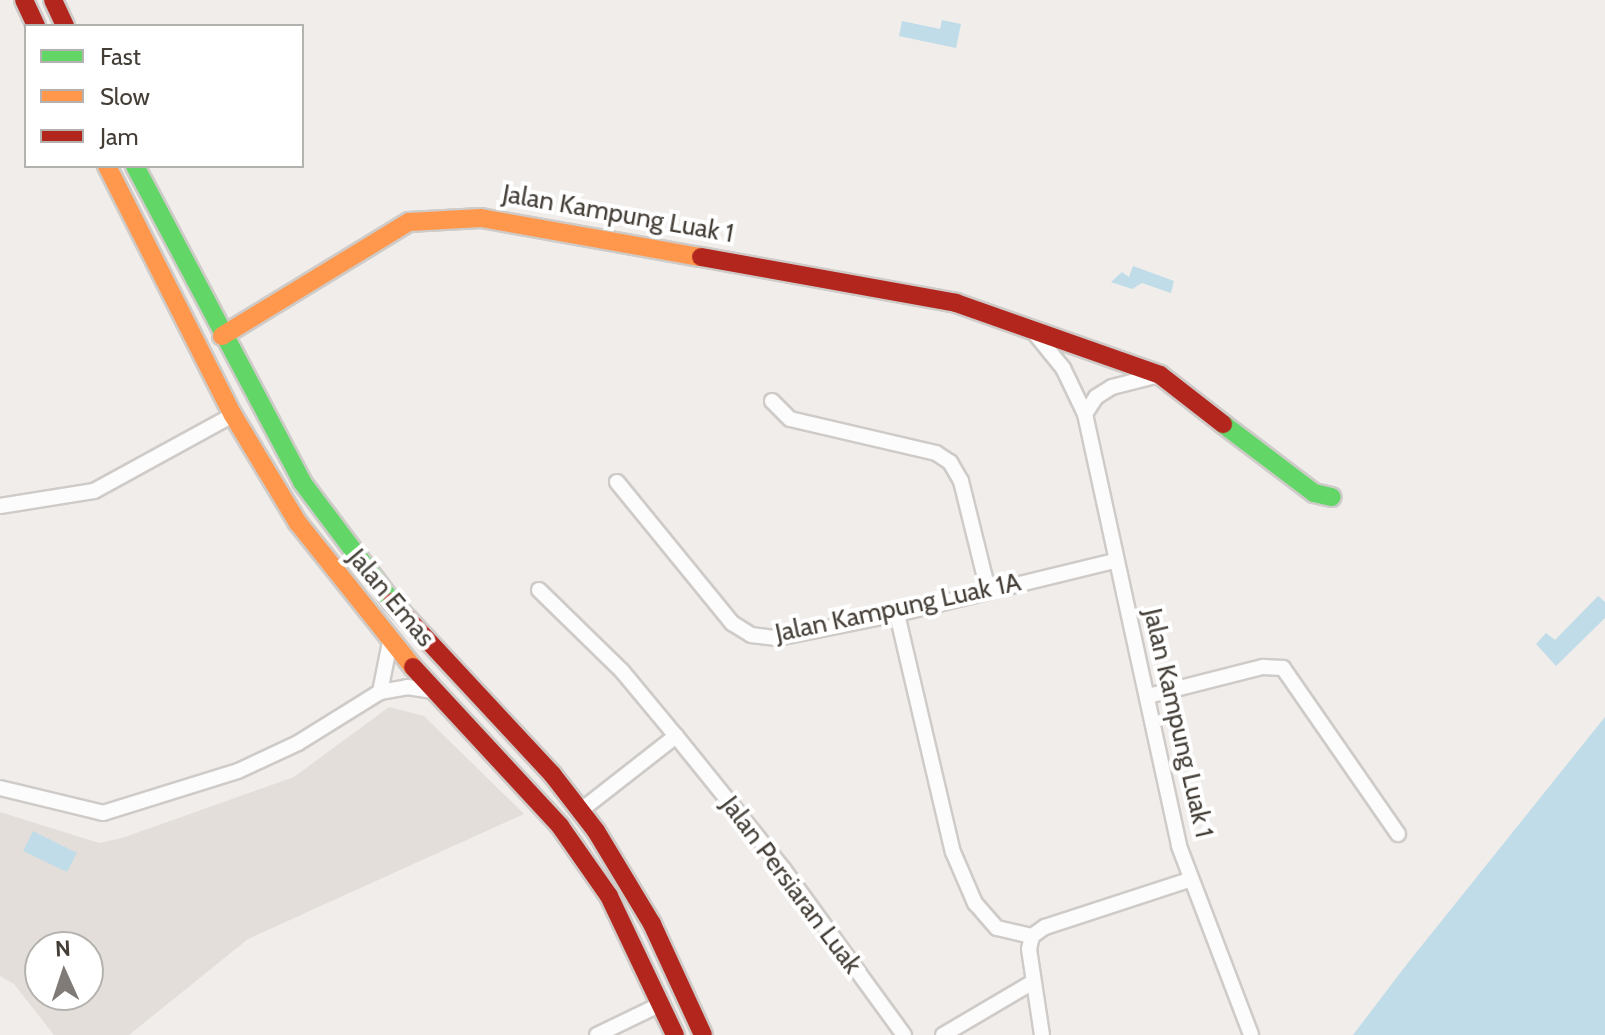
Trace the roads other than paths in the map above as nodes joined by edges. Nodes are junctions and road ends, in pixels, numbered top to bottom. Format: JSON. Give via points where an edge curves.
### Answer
{"nodes":[{"id":1,"x":24,"y":0,"type":"edge"},
{"id":2,"x":53,"y":0,"type":"edge"},
{"id":3,"x":35,"y":24,"type":"edge"},
{"id":4,"x":64,"y":24,"type":"edge"},
{"id":5,"x":108,"y":168,"type":"edge"},
{"id":6,"x":136,"y":168,"type":"edge"},
{"id":7,"x":1031,"y":328,"type":"junction"},
{"id":8,"x":222,"y":336,"type":"junction"},
{"id":9,"x":1160,"y":375,"type":"junction"},
{"id":10,"x":772,"y":401,"type":"dead end"},
{"id":11,"x":1085,"y":414,"type":"junction"},
{"id":12,"x":233,"y":415,"type":"junction"},
{"id":13,"x":617,"y":482,"type":"dead end"},
{"id":14,"x":1332,"y":497,"type":"dead end"},
{"id":15,"x":0,"y":506,"type":"edge"},
{"id":16,"x":1114,"y":561,"type":"junction"},
{"id":17,"x":539,"y":590,"type":"dead end"},
{"id":18,"x":988,"y":590,"type":"junction"},
{"id":19,"x":897,"y":614,"type":"junction"},
{"id":20,"x":390,"y":641,"type":"junction"},
{"id":21,"x":380,"y":692,"type":"junction"},
{"id":22,"x":439,"y":693,"type":"junction"},
{"id":23,"x":1148,"y":696,"type":"junction"},
{"id":24,"x":676,"y":736,"type":"junction"},
{"id":25,"x":0,"y":788,"type":"edge"},
{"id":26,"x":580,"y":811,"type":"junction"},
{"id":27,"x":1398,"y":834,"type":"dead end"},
{"id":28,"x":1189,"y":880,"type":"junction"},
{"id":29,"x":1032,"y":936,"type":"junction"},
{"id":30,"x":1033,"y":982,"type":"junction"},
{"id":31,"x":661,"y":1004,"type":"junction"},
{"id":32,"x":597,"y":1035,"type":"edge"},
{"id":33,"x":675,"y":1035,"type":"edge"},
{"id":34,"x":703,"y":1035,"type":"edge"},
{"id":35,"x":904,"y":1035,"type":"edge"},
{"id":36,"x":943,"y":1035,"type":"edge"},
{"id":37,"x":1042,"y":1035,"type":"edge"},
{"id":38,"x":1251,"y":1035,"type":"edge"}],
"edges":[{"from":1,"to":3,"type":"main road"},
{"from":2,"to":4,"type":"main road"},
{"from":5,"to":12,"type":"main road","name":"Jalan Emas"},
{"from":6,"to":8,"type":"main road","name":"Jalan Emas"},
{"from":7,"to":8,"type":"main road","name":"Jalan Kampung Luak 1","via":[[956,303],[879,287],[454,216],[409,222]]},
{"from":7,"to":9,"type":"main road","name":"Jalan Kampung Luak 1"},
{"from":7,"to":11,"type":"street","name":"Jalan Kampung Luak 1","via":[[1063,368]]},
{"from":8,"to":26,"type":"main road","name":"Jalan Emas","via":[[268,426],[362,568]]},
{"from":9,"to":11,"type":"street","via":[[1112,387],[1096,397]]},
{"from":9,"to":14,"type":"main road","name":"Jalan Kampung Luak 1","via":[[1314,493]]},
{"from":10,"to":18,"type":"street","via":[[790,419],[936,453],[950,462],[961,481]]},
{"from":11,"to":16,"type":"street","name":"Jalan Kampung Luak 1"},
{"from":12,"to":15,"type":"street","via":[[94,491]]},
{"from":12,"to":20,"type":"main road","name":"Jalan Emas","via":[[298,523]]},
{"from":13,"to":19,"type":"street","name":"Jalan Kampung Luak 1A","via":[[732,623],[751,635],[777,638]]},
{"from":16,"to":18,"type":"street","name":"Jalan Kampung Luak 1A"},
{"from":16,"to":23,"type":"street","name":"Jalan Kampung Luak 1"},
{"from":17,"to":24,"type":"street","name":"Jalan Persiaran Luak","via":[[622,671]]},
{"from":18,"to":19,"type":"street","name":"Jalan Kampung Luak 1A"},
{"from":19,"to":29,"type":"street","via":[[953,852],[975,903],[997,928]]},
{"from":20,"to":21,"type":"street"},
{"from":20,"to":22,"type":"main road","name":"Jalan Emas"},
{"from":21,"to":22,"type":"street","via":[[421,687]]},
{"from":21,"to":25,"type":"street","via":[[298,743],[238,771],[103,813]]},
{"from":22,"to":31,"type":"main road","name":"Jalan Emas","via":[[560,826],[609,896]]},
{"from":23,"to":27,"type":"street","via":[[1244,671],[1283,668]]},
{"from":23,"to":28,"type":"street","name":"Jalan Kampung Luak 1"},
{"from":24,"to":26,"type":"street"},
{"from":24,"to":35,"type":"street","name":"Jalan Persiaran Luak","via":[[784,870]]},
{"from":26,"to":34,"type":"main road","name":"Jalan Emas","via":[[628,879]]},
{"from":28,"to":29,"type":"street"},
{"from":28,"to":38,"type":"street","name":"Jalan Kampung Luak 1"},
{"from":29,"to":30,"type":"street"},
{"from":30,"to":36,"type":"street"},
{"from":30,"to":37,"type":"street"},
{"from":31,"to":32,"type":"street"},
{"from":31,"to":33,"type":"main road","name":"Jalan Emas"}]}
